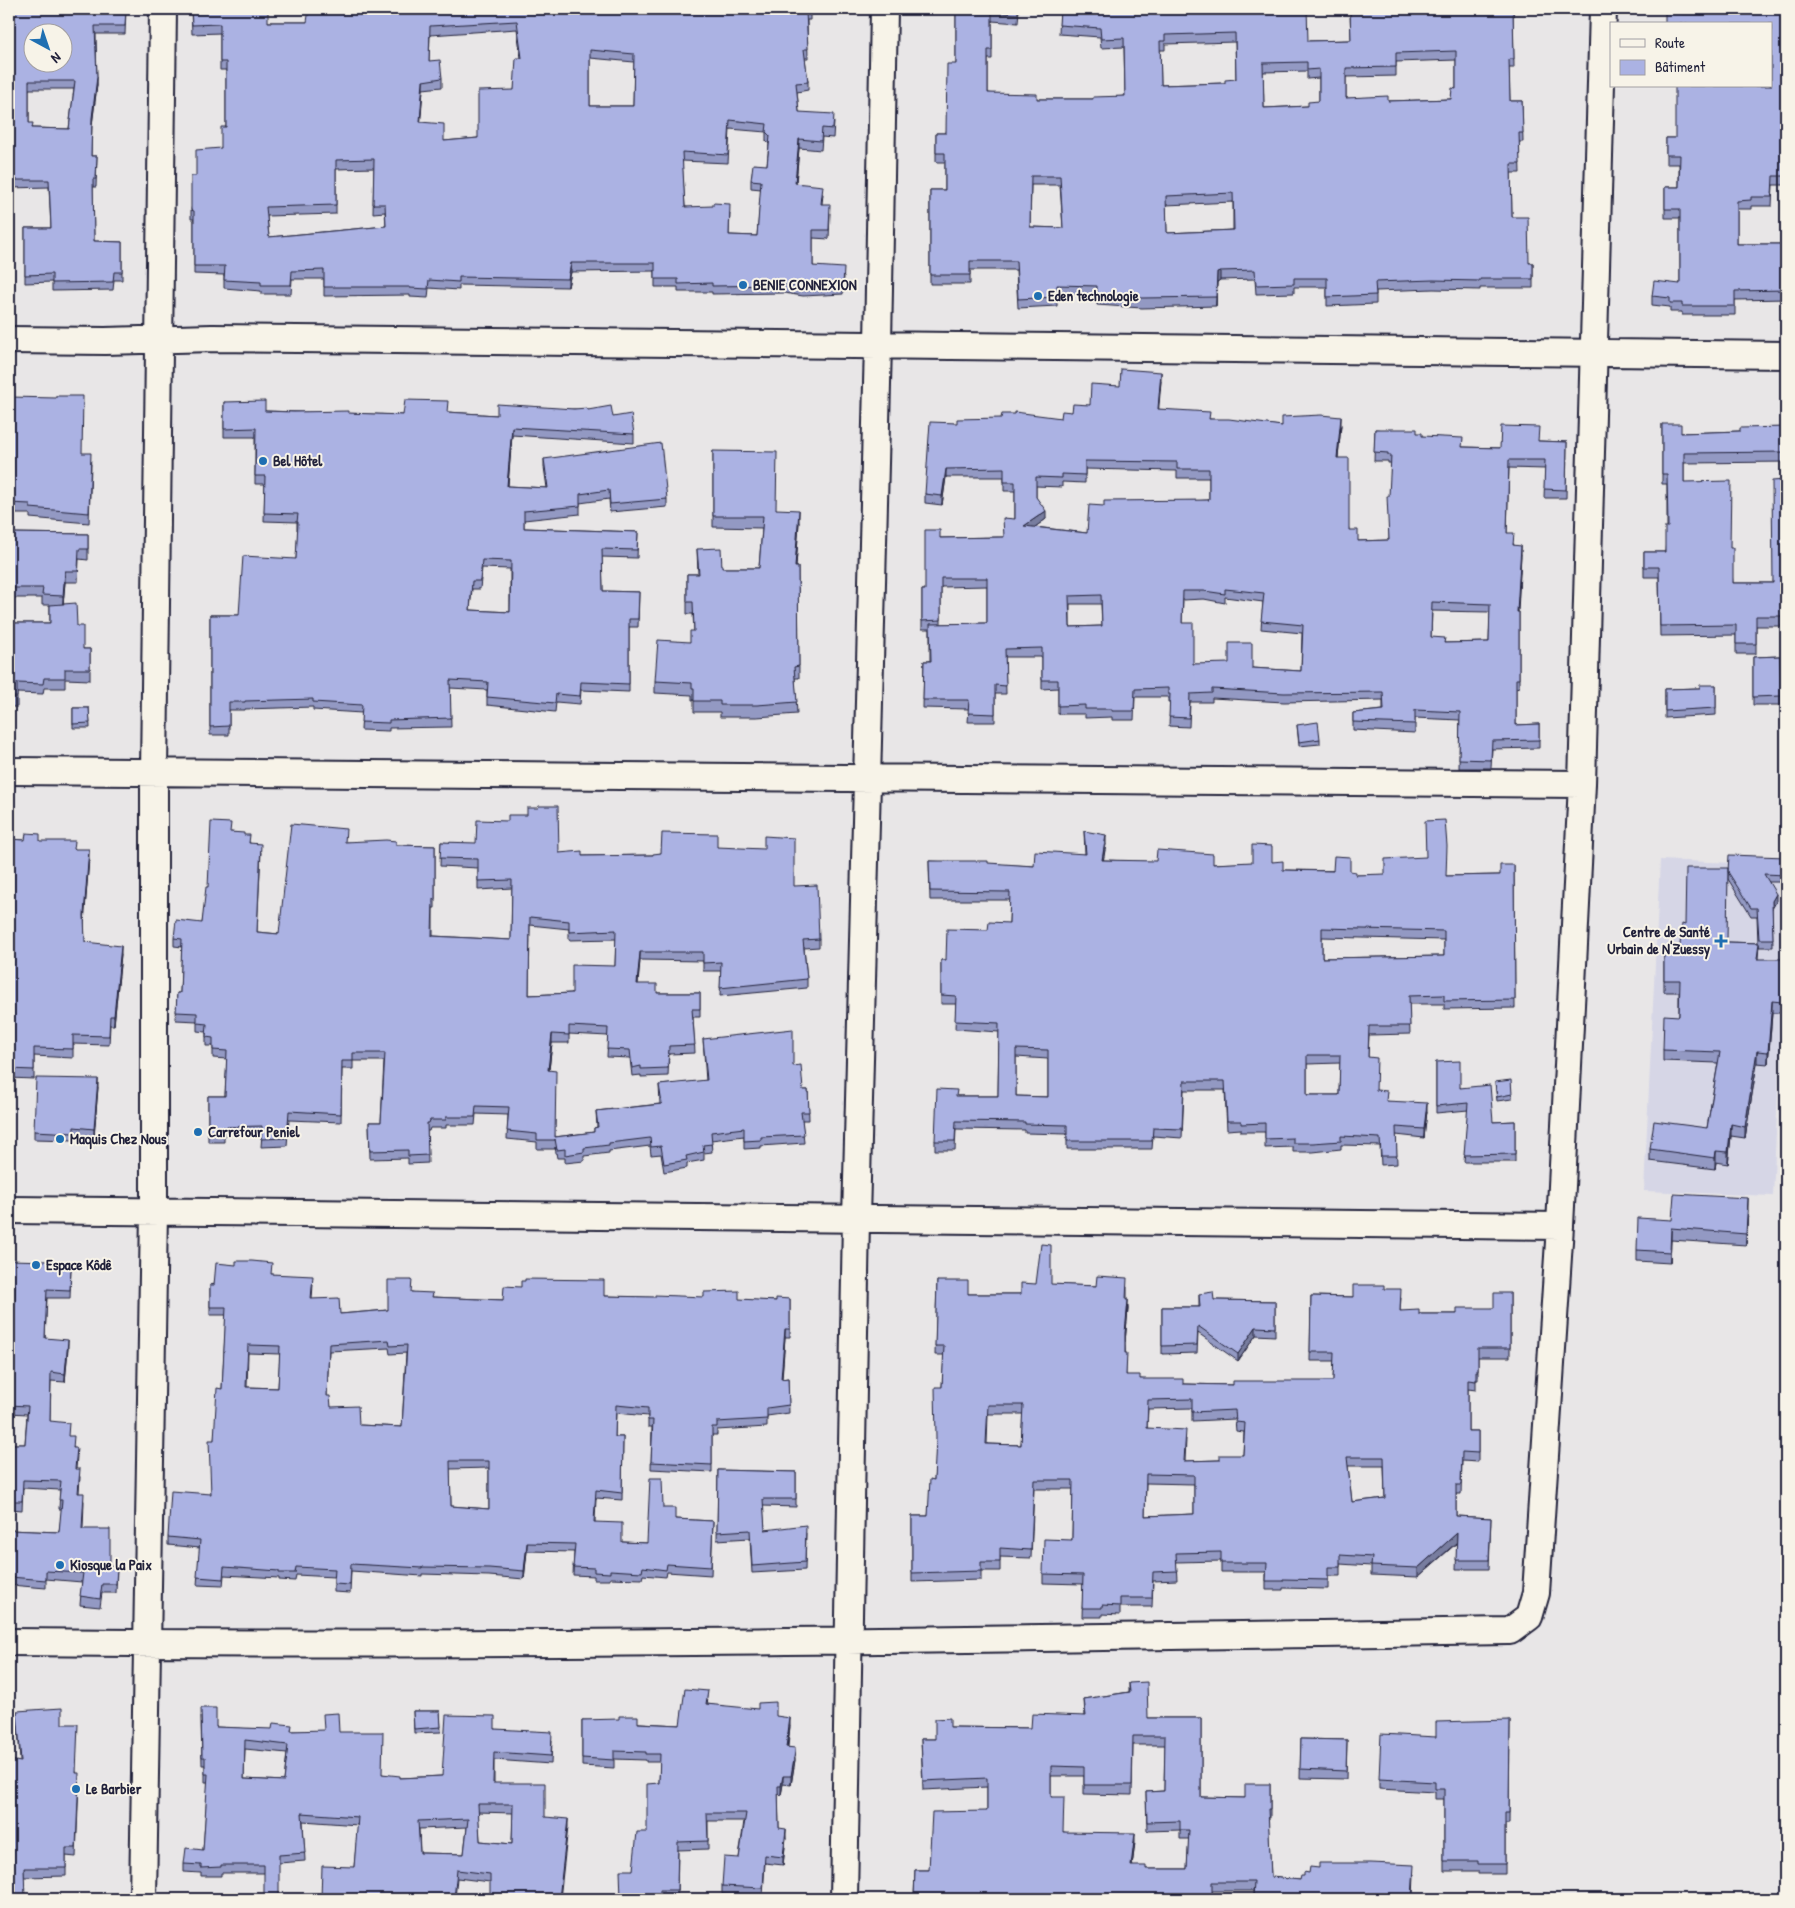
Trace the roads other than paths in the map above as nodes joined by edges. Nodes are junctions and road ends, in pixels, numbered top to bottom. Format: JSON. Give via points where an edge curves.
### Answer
{"nodes":[{"id":1,"x":163,"y":9,"type":"edge"},
{"id":2,"x":884,"y":9,"type":"edge"},
{"id":3,"x":1603,"y":9,"type":"edge"},
{"id":4,"x":9,"y":340,"type":"edge"},
{"id":5,"x":158,"y":340,"type":"junction"},
{"id":6,"x":878,"y":344,"type":"junction"},
{"id":7,"x":1593,"y":353,"type":"junction"},
{"id":8,"x":1786,"y":355,"type":"edge"},
{"id":9,"x":9,"y":771,"type":"edge"},
{"id":10,"x":154,"y":773,"type":"junction"},
{"id":11,"x":868,"y":778,"type":"junction"},
{"id":12,"x":1582,"y":784,"type":"junction"},
{"id":13,"x":9,"y":1210,"type":"edge"},
{"id":14,"x":154,"y":1211,"type":"junction"},
{"id":15,"x":856,"y":1219,"type":"junction"},
{"id":16,"x":1560,"y":1226,"type":"junction"},
{"id":17,"x":9,"y":1642,"type":"edge"},
{"id":18,"x":848,"y":1642,"type":"junction"},
{"id":19,"x":146,"y":1643,"type":"junction"},
{"id":20,"x":143,"y":1899,"type":"edge"},
{"id":21,"x":844,"y":1899,"type":"edge"}],
"edges":[{"from":1,"to":5,"type":"street"},
{"from":2,"to":6,"type":"street"},
{"from":3,"to":7,"type":"street"},
{"from":4,"to":5,"type":"street"},
{"from":5,"to":6,"type":"street"},
{"from":5,"to":10,"type":"street"},
{"from":6,"to":7,"type":"street"},
{"from":6,"to":11,"type":"street"},
{"from":7,"to":8,"type":"street"},
{"from":7,"to":12,"type":"street"},
{"from":9,"to":10,"type":"street"},
{"from":10,"to":11,"type":"street"},
{"from":10,"to":14,"type":"street"},
{"from":11,"to":12,"type":"street"},
{"from":11,"to":15,"type":"street"},
{"from":12,"to":16,"type":"street"},
{"from":13,"to":14,"type":"street"},
{"from":14,"to":15,"type":"street"},
{"from":14,"to":19,"type":"street"},
{"from":15,"to":16,"type":"street"},
{"from":15,"to":18,"type":"street"},
{"from":16,"to":18,"type":"street","via":[[1536,1593],[1529,1617],[1510,1631]]},
{"from":17,"to":19,"type":"street"},
{"from":18,"to":19,"type":"street"},
{"from":18,"to":21,"type":"street"},
{"from":19,"to":20,"type":"street"}]}
